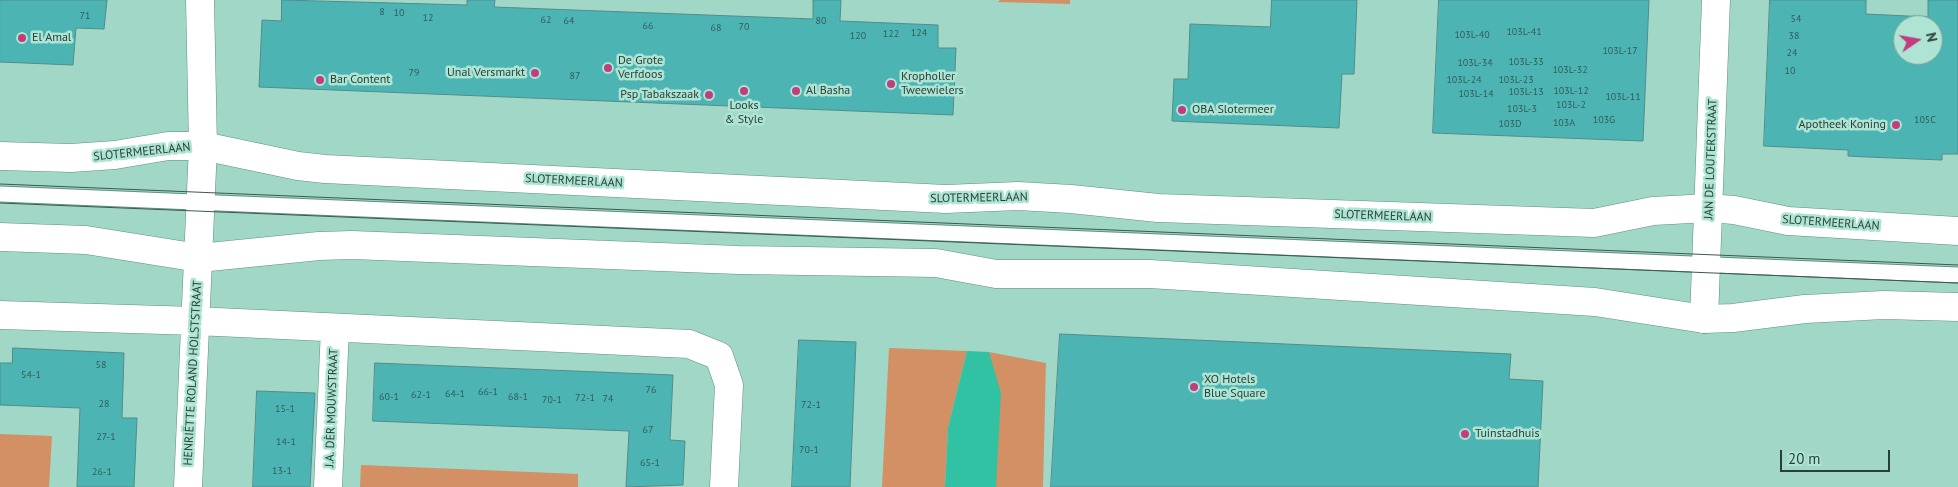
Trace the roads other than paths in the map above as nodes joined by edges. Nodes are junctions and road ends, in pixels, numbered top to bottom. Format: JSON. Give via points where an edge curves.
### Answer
{"nodes":[{"id":1,"x":200,"y":0,"type":"edge"},
{"id":2,"x":1716,"y":0,"type":"edge"},
{"id":3,"x":203,"y":146,"type":"junction"},
{"id":4,"x":0,"y":156,"type":"edge"},
{"id":5,"x":0,"y":194,"type":"edge"},
{"id":6,"x":201,"y":202,"type":"junction"},
{"id":7,"x":1709,"y":208,"type":"junction"},
{"id":8,"x":1958,"y":231,"type":"edge"},
{"id":9,"x":0,"y":237,"type":"edge"},
{"id":10,"x":199,"y":258,"type":"junction"},
{"id":11,"x":1706,"y":264,"type":"junction"},
{"id":12,"x":1958,"y":275,"type":"edge"},
{"id":13,"x":1958,"y":307,"type":"edge"},
{"id":14,"x":0,"y":315,"type":"edge"},
{"id":15,"x":1704,"y":318,"type":"junction"},
{"id":16,"x":196,"y":321,"type":"junction"},
{"id":17,"x":335,"y":328,"type":"junction"},
{"id":18,"x":188,"y":487,"type":"edge"},
{"id":19,"x":328,"y":487,"type":"edge"},
{"id":20,"x":724,"y":487,"type":"edge"}],
"edges":[{"from":1,"to":3,"type":"main road","name":"HENRIËTTE ROLAND HOLSTSTRAAT"},
{"from":2,"to":7,"type":"main road","name":"JAN DE LOUTERSTRAAT"},
{"from":3,"to":4,"type":"main road","name":"SLOTERMEERLAAN","via":[[168,146],[71,158]]},
{"from":3,"to":6,"type":"main road","name":"HENRIËTTE ROLAND HOLSTSTRAAT"},
{"from":3,"to":7,"type":"main road","name":"SLOTERMEERLAAN","via":[[289,165],[325,169],[946,199],[1018,196],[1158,208],[1594,223],[1653,211]]},
{"from":5,"to":6,"type":"lane"},
{"from":6,"to":10,"type":"main road","name":"HENRIËTTE ROLAND HOLSTSTRAAT"},
{"from":6,"to":11,"type":"lane"},
{"from":7,"to":8,"type":"main road","name":"SLOTERMEERLAAN","via":[[1788,221]]},
{"from":7,"to":11,"type":"main road","name":"JAN DE LOUTERSTRAAT"},
{"from":9,"to":10,"type":"main road","via":[[108,242]]},
{"from":10,"to":15,"type":"main road","via":[[352,245],[738,260],[936,263],[996,274],[1150,274],[1595,302]]},
{"from":10,"to":16,"type":"main road","name":"HENRIËTTE ROLAND HOLSTSTRAAT"},
{"from":11,"to":12,"type":"lane"},
{"from":11,"to":15,"type":"main road","name":"JAN DE LOUTERSTRAAT"},
{"from":13,"to":15,"type":"main road","via":[[1884,305]]},
{"from":14,"to":16,"type":"main road"},
{"from":16,"to":17,"type":"main road"},
{"from":16,"to":18,"type":"main road","name":"HENRIËTTE ROLAND HOLSTSTRAAT"},
{"from":17,"to":19,"type":"main road","name":"J.A. DÈR MOUWSTRAAT"},
{"from":17,"to":20,"type":"main road","via":[[689,344],[719,356],[729,385]]}]}
